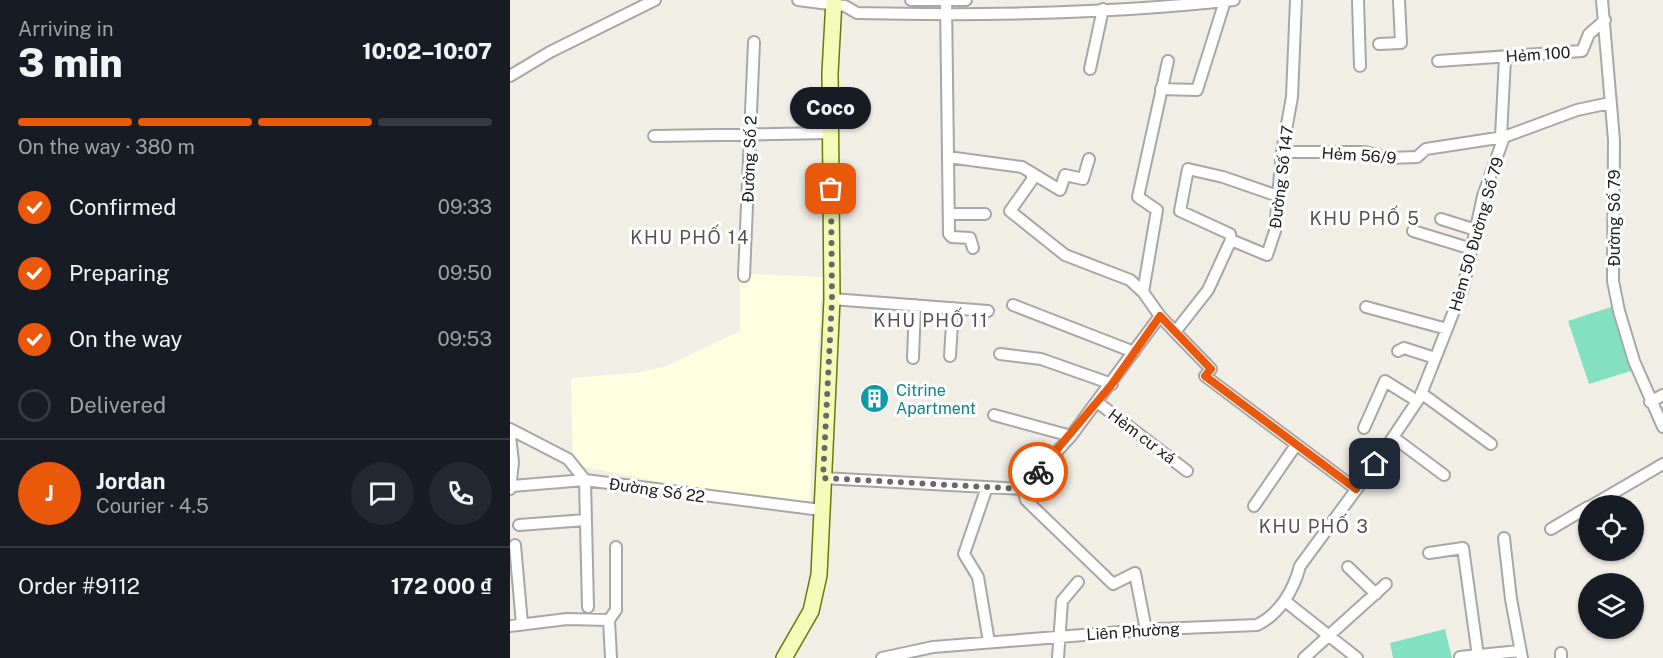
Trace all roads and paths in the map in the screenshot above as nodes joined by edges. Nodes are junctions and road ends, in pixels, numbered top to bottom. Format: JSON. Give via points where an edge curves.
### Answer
{"nodes":[{"id":1,"x":655,"y":0,"type":"edge"},
{"id":2,"x":798,"y":0,"type":"edge"},
{"id":3,"x":911,"y":0,"type":"edge"},
{"id":4,"x":928,"y":0,"type":"edge"},
{"id":5,"x":966,"y":0,"type":"edge"},
{"id":6,"x":1296,"y":0,"type":"edge"},
{"id":7,"x":1358,"y":0,"type":"edge"},
{"id":8,"x":1399,"y":0,"type":"edge"},
{"id":9,"x":1602,"y":0,"type":"edge"},
{"id":10,"x":946,"y":1,"type":"edge"},
{"id":11,"x":1229,"y":1,"type":"edge"},
{"id":12,"x":842,"y":3,"type":"edge"},
{"id":13,"x":1144,"y":3,"type":"edge"},
{"id":14,"x":1103,"y":9,"type":"junction"},
{"id":15,"x":946,"y":15,"type":"junction"},
{"id":16,"x":1605,"y":20,"type":"junction"},
{"id":17,"x":754,"y":42,"type":"dead end"},
{"id":18,"x":1379,"y":44,"type":"dead end"},
{"id":19,"x":1504,"y":58,"type":"junction"},
{"id":20,"x":1168,"y":61,"type":"dead end"},
{"id":21,"x":1438,"y":61,"type":"dead end"},
{"id":22,"x":1360,"y":66,"type":"dead end"},
{"id":23,"x":1090,"y":69,"type":"dead end"},
{"id":24,"x":510,"y":76,"type":"edge"},
{"id":25,"x":1161,"y":89,"type":"junction"},
{"id":26,"x":1610,"y":103,"type":"junction"},
{"id":27,"x":831,"y":133,"type":"junction"},
{"id":28,"x":750,"y":134,"type":"junction"},
{"id":29,"x":654,"y":136,"type":"dead end"},
{"id":30,"x":1502,"y":137,"type":"junction"},
{"id":31,"x":1282,"y":152,"type":"junction"},
{"id":32,"x":948,"y":157,"type":"junction"},
{"id":33,"x":1089,"y":159,"type":"dead end"},
{"id":34,"x":1032,"y":174,"type":"junction"},
{"id":35,"x":1278,"y":196,"type":"junction"},
{"id":36,"x":949,"y":214,"type":"junction"},
{"id":37,"x":985,"y":214,"type":"dead end"},
{"id":38,"x":1441,"y":219,"type":"dead end"},
{"id":39,"x":1476,"y":230,"type":"junction"},
{"id":40,"x":1413,"y":231,"type":"dead end"},
{"id":41,"x":1231,"y":240,"type":"junction"},
{"id":42,"x":973,"y":248,"type":"dead end"},
{"id":43,"x":1472,"y":249,"type":"junction"},
{"id":44,"x":744,"y":276,"type":"dead end"},
{"id":45,"x":1143,"y":292,"type":"junction"},
{"id":46,"x":832,"y":299,"type":"junction"},
{"id":47,"x":915,"y":305,"type":"junction"},
{"id":48,"x":1013,"y":305,"type":"dead end"},
{"id":49,"x":953,"y":308,"type":"junction"},
{"id":50,"x":1366,"y":308,"type":"dead end"},
{"id":51,"x":988,"y":311,"type":"dead end"},
{"id":52,"x":1160,"y":316,"type":"junction"},
{"id":53,"x":1447,"y":329,"type":"junction"},
{"id":54,"x":1175,"y":332,"type":"junction"},
{"id":55,"x":1398,"y":351,"type":"dead end"},
{"id":56,"x":1134,"y":352,"type":"junction"},
{"id":57,"x":1000,"y":354,"type":"dead end"},
{"id":58,"x":950,"y":356,"type":"dead end"},
{"id":59,"x":913,"y":358,"type":"dead end"},
{"id":60,"x":1435,"y":358,"type":"junction"},
{"id":61,"x":1112,"y":384,"type":"junction"},
{"id":62,"x":1663,"y":395,"type":"edge"},
{"id":63,"x":1419,"y":397,"type":"junction"},
{"id":64,"x":1097,"y":402,"type":"junction"},
{"id":65,"x":1650,"y":402,"type":"junction"},
{"id":66,"x":994,"y":415,"type":"dead end"},
{"id":67,"x":1663,"y":427,"type":"edge"},
{"id":68,"x":1364,"y":428,"type":"dead end"},
{"id":69,"x":510,"y":429,"type":"edge"},
{"id":70,"x":510,"y":435,"type":"edge"},
{"id":71,"x":1071,"y":436,"type":"junction"},
{"id":72,"x":1393,"y":437,"type":"junction"},
{"id":73,"x":1491,"y":444,"type":"dead end"},
{"id":74,"x":1296,"y":445,"type":"junction"},
{"id":75,"x":1663,"y":464,"type":"edge"},
{"id":76,"x":1187,"y":471,"type":"dead end"},
{"id":77,"x":1444,"y":475,"type":"dead end"},
{"id":78,"x":823,"y":478,"type":"junction"},
{"id":79,"x":585,"y":480,"type":"junction"},
{"id":80,"x":511,"y":487,"type":"edge"},
{"id":81,"x":987,"y":488,"type":"junction"},
{"id":82,"x":1023,"y":489,"type":"junction"},
{"id":83,"x":1356,"y":489,"type":"junction"},
{"id":84,"x":1609,"y":495,"type":"edge"},
{"id":85,"x":1254,"y":506,"type":"dead end"},
{"id":86,"x":821,"y":510,"type":"junction"},
{"id":87,"x":1578,"y":513,"type":"edge"},
{"id":88,"x":586,"y":520,"type":"junction"},
{"id":89,"x":1331,"y":523,"type":"joint"},
{"id":90,"x":519,"y":525,"type":"dead end"},
{"id":91,"x":1551,"y":528,"type":"dead end"},
{"id":92,"x":1504,"y":538,"type":"dead end"},
{"id":93,"x":515,"y":545,"type":"dead end"},
{"id":94,"x":616,"y":547,"type":"dead end"},
{"id":95,"x":1429,"y":553,"type":"dead end"},
{"id":96,"x":1348,"y":567,"type":"dead end"},
{"id":97,"x":1078,"y":582,"type":"dead end"},
{"id":98,"x":1386,"y":585,"type":"dead end"},
{"id":99,"x":1376,"y":594,"type":"junction"},
{"id":100,"x":1285,"y":601,"type":"junction"},
{"id":101,"x":588,"y":607,"type":"dead end"},
{"id":102,"x":609,"y":620,"type":"junction"},
{"id":103,"x":522,"y":624,"type":"junction"},
{"id":104,"x":510,"y":626,"type":"edge"},
{"id":105,"x":1146,"y":630,"type":"junction"},
{"id":106,"x":1058,"y":637,"type":"junction"},
{"id":107,"x":1329,"y":637,"type":"junction"},
{"id":108,"x":989,"y":642,"type":"junction"},
{"id":109,"x":1521,"y":654,"type":"edge"},
{"id":110,"x":1478,"y":656,"type":"junction"},
{"id":111,"x":1461,"y":657,"type":"edge"},
{"id":112,"x":611,"y":658,"type":"edge"},
{"id":113,"x":783,"y":658,"type":"edge"},
{"id":114,"x":882,"y":658,"type":"edge"},
{"id":115,"x":1058,"y":658,"type":"edge"},
{"id":116,"x":1304,"y":658,"type":"edge"},
{"id":117,"x":1356,"y":658,"type":"edge"}],
"edges":[{"from":1,"to":24,"type":"street"},
{"from":2,"to":12,"type":"street"},
{"from":3,"to":4,"type":"street"},
{"from":4,"to":10,"type":"street"},
{"from":5,"to":10,"type":"street"},
{"from":6,"to":31,"type":"street","name":"Đường Số 147","via":[[1292,97]]},
{"from":7,"to":22,"type":"street"},
{"from":8,"to":18,"type":"street","via":[[1401,43]]},
{"from":9,"to":16,"type":"street","name":"Đường Số 79"},
{"from":10,"to":15,"type":"street"},
{"from":11,"to":13,"type":"street"},
{"from":11,"to":25,"type":"street","via":[[1197,90]]},
{"from":12,"to":15,"type":"street","via":[[857,13]]},
{"from":12,"to":27,"type":"street","via":[[830,73]]},
{"from":13,"to":14,"type":"street"},
{"from":14,"to":15,"type":"street"},
{"from":14,"to":23,"type":"street"},
{"from":15,"to":32,"type":"street"},
{"from":16,"to":19,"type":"street","name":"Hẻm 100","via":[[1589,34],[1582,51]]},
{"from":16,"to":26,"type":"street","name":"Đường Số 79"},
{"from":17,"to":28,"type":"street","name":"Đường Số 2"},
{"from":19,"to":21,"type":"street","name":"Hẻm 100"},
{"from":19,"to":30,"type":"street"},
{"from":20,"to":25,"type":"street"},
{"from":25,"to":45,"type":"street","via":[[1138,198],[1157,210]]},
{"from":26,"to":30,"type":"street","name":"Hẻm 50 Đường Số 79","via":[[1577,110]]},
{"from":26,"to":65,"type":"street","name":"Đường Số 79","via":[[1614,140],[1613,281],[1634,361]]},
{"from":27,"to":28,"type":"street"},
{"from":27,"to":46,"type":"street"},
{"from":28,"to":29,"type":"street"},
{"from":28,"to":44,"type":"street","name":"Đường Số 2"},
{"from":30,"to":31,"type":"street","name":"Hẻm 56/9","via":[[1426,149],[1417,157],[1389,158],[1365,152]]},
{"from":30,"to":39,"type":"street","name":"Hẻm 50 Đường Số 79"},
{"from":31,"to":35,"type":"street","name":"Đường Số 147"},
{"from":32,"to":34,"type":"street","via":[[1022,167]]},
{"from":32,"to":36,"type":"street"},
{"from":33,"to":34,"type":"street","via":[[1083,179],[1065,175],[1060,190]]},
{"from":34,"to":45,"type":"street","via":[[1032,180],[1010,210],[1065,255],[1130,280]]},
{"from":35,"to":41,"type":"street","name":"Đường Số 147","via":[[1275,231],[1267,255]]},
{"from":35,"to":41,"type":"street","via":[[1188,169],[1179,211],[1230,234]]},
{"from":36,"to":37,"type":"street"},
{"from":36,"to":42,"type":"street","via":[[950,236],[970,238]]},
{"from":38,"to":39,"type":"street"},
{"from":39,"to":43,"type":"street","name":"Hẻm 50 Đường Số 79"},
{"from":40,"to":43,"type":"street"},
{"from":41,"to":54,"type":"street","via":[[1208,290]]},
{"from":43,"to":53,"type":"street","name":"Hẻm 50 Đường Số 79","via":[[1463,288]]},
{"from":45,"to":52,"type":"street"},
{"from":46,"to":47,"type":"street"},
{"from":46,"to":78,"type":"street"},
{"from":47,"to":49,"type":"street"},
{"from":47,"to":59,"type":"street"},
{"from":48,"to":56,"type":"street"},
{"from":49,"to":51,"type":"street"},
{"from":49,"to":58,"type":"street"},
{"from":50,"to":53,"type":"street"},
{"from":52,"to":54,"type":"street"},
{"from":52,"to":56,"type":"street"},
{"from":53,"to":60,"type":"street","name":"Hẻm 50 Đường Số 79"},
{"from":54,"to":74,"type":"street","via":[[1211,369],[1205,376]]},
{"from":55,"to":60,"type":"street","via":[[1404,348]]},
{"from":56,"to":61,"type":"street"},
{"from":57,"to":61,"type":"street","via":[[1041,359]]},
{"from":60,"to":63,"type":"street","name":"Hẻm 50 Đường Số 79"},
{"from":61,"to":64,"type":"street"},
{"from":62,"to":65,"type":"street"},
{"from":63,"to":68,"type":"street","via":[[1385,381]]},
{"from":63,"to":72,"type":"street","name":"Hẻm 50 Đường Số 79"},
{"from":63,"to":73,"type":"street"},
{"from":64,"to":71,"type":"street"},
{"from":64,"to":76,"type":"street","name":"Hẻm cư xá"},
{"from":65,"to":67,"type":"street","name":"Đường Số 79"},
{"from":66,"to":71,"type":"street"},
{"from":69,"to":79,"type":"street","name":"Đường Số 22","via":[[568,459]]},
{"from":70,"to":80,"type":"street"},
{"from":71,"to":82,"type":"street"},
{"from":72,"to":77,"type":"street"},
{"from":72,"to":83,"type":"street","name":"Hẻm 50 Đường Số 79"},
{"from":74,"to":83,"type":"street"},
{"from":74,"to":85,"type":"street"},
{"from":75,"to":84,"type":"street"},
{"from":78,"to":81,"type":"street"},
{"from":78,"to":86,"type":"street"},
{"from":79,"to":80,"type":"street"},
{"from":79,"to":86,"type":"street","name":"Đường Số 22"},
{"from":79,"to":88,"type":"street"},
{"from":81,"to":82,"type":"street"},
{"from":81,"to":108,"type":"street","via":[[964,554],[978,577]]},
{"from":82,"to":105,"type":"street","via":[[1026,500],[1113,584],[1135,573]]},
{"from":83,"to":89,"type":"street","name":"Hẻm 50 Đường Số 79"},
{"from":86,"to":113,"type":"street","via":[[816,594],[807,620]]},
{"from":87,"to":91,"type":"street"},
{"from":88,"to":90,"type":"street"},
{"from":88,"to":101,"type":"street"},
{"from":89,"to":100,"type":"street","name":"Liên Phường","via":[[1300,566]]},
{"from":92,"to":109,"type":"street"},
{"from":93,"to":103,"type":"street"},
{"from":94,"to":102,"type":"street","via":[[616,610]]},
{"from":95,"to":110,"type":"street","via":[[1463,548]]},
{"from":96,"to":99,"type":"street"},
{"from":97,"to":106,"type":"street","via":[[1062,601]]},
{"from":98,"to":99,"type":"street"},
{"from":99,"to":107,"type":"street"},
{"from":100,"to":105,"type":"street","name":"Liên Phường","via":[[1257,625]]},
{"from":100,"to":107,"type":"street"},
{"from":102,"to":103,"type":"street"},
{"from":102,"to":112,"type":"street"},
{"from":103,"to":104,"type":"street"},
{"from":105,"to":106,"type":"street","name":"Liên Phường"},
{"from":106,"to":108,"type":"street","name":"Liên Phường"},
{"from":106,"to":115,"type":"street"},
{"from":107,"to":116,"type":"street"},
{"from":107,"to":117,"type":"street"},
{"from":108,"to":114,"type":"street","name":"Liên Phường","via":[[933,647]]},
{"from":109,"to":110,"type":"street"},
{"from":110,"to":111,"type":"street"}]}
